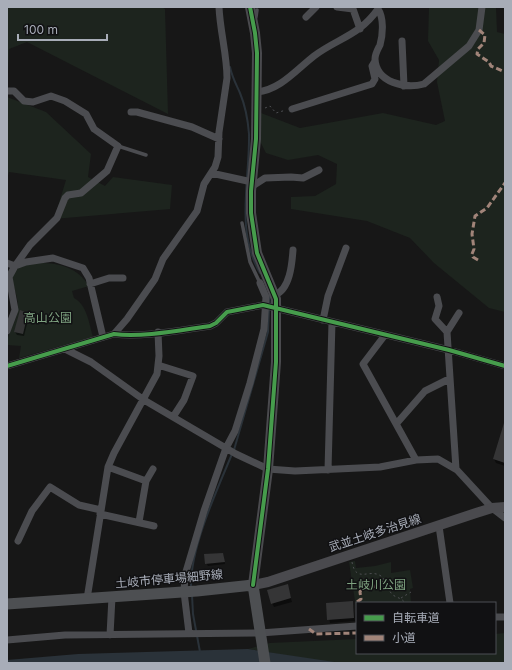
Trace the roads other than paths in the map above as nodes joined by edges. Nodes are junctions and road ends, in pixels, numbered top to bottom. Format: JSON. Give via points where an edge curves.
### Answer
{"nodes":[{"id":1,"x":219,"y":7,"type":"edge"},
{"id":2,"x":316,"y":7,"type":"edge"},
{"id":3,"x":337,"y":7,"type":"edge"},
{"id":4,"x":482,"y":7,"type":"edge"},
{"id":5,"x":378,"y":8,"type":"edge"},
{"id":6,"x":253,"y":9,"type":"edge"},
{"id":7,"x":306,"y":18,"type":"dead end"},
{"id":8,"x":360,"y":29,"type":"junction"},
{"id":9,"x":402,"y":41,"type":"dead end"},
{"id":10,"x":375,"y":61,"type":"junction"},
{"id":11,"x":404,"y":86,"type":"junction"},
{"id":12,"x":7,"y":91,"type":"edge"},
{"id":13,"x":256,"y":92,"type":"junction"},
{"id":14,"x":292,"y":109,"type":"road end"},
{"id":15,"x":130,"y":112,"type":"dead end"},
{"id":16,"x":219,"y":139,"type":"junction"},
{"id":17,"x":118,"y":146,"type":"junction"},
{"id":18,"x":146,"y":156,"type":"dead end"},
{"id":19,"x":319,"y":170,"type":"dead end"},
{"id":20,"x":212,"y":173,"type":"junction"},
{"id":21,"x":249,"y":183,"type":"junction"},
{"id":22,"x":242,"y":223,"type":"dead end"},
{"id":23,"x":346,"y":248,"type":"dead end"},
{"id":24,"x":294,"y":250,"type":"dead end"},
{"id":25,"x":255,"y":262,"type":"junction"},
{"id":26,"x":7,"y":263,"type":"edge"},
{"id":27,"x":15,"y":266,"type":"junction"},
{"id":28,"x":124,"y":278,"type":"dead end"},
{"id":29,"x":260,"y":283,"type":"joint"},
{"id":30,"x":90,"y":284,"type":"junction"},
{"id":31,"x":275,"y":296,"type":"junction"},
{"id":32,"x":436,"y":297,"type":"dead end"},
{"id":33,"x":270,"y":306,"type":"junction"},
{"id":34,"x":459,"y":313,"type":"dead end"},
{"id":35,"x":323,"y":320,"type":"junction"},
{"id":36,"x":332,"y":322,"type":"junction"},
{"id":37,"x":7,"y":331,"type":"edge"},
{"id":38,"x":158,"y":332,"type":"junction"},
{"id":39,"x":447,"y":332,"type":"junction"},
{"id":40,"x":114,"y":334,"type":"junction"},
{"id":41,"x":385,"y":335,"type":"junction"},
{"id":42,"x":103,"y":337,"type":"junction"},
{"id":43,"x":66,"y":350,"type":"junction"},
{"id":44,"x":449,"y":350,"type":"junction"},
{"id":45,"x":158,"y":365,"type":"junction"},
{"id":46,"x":7,"y":366,"type":"edge"},
{"id":47,"x":505,"y":366,"type":"edge"},
{"id":48,"x":449,"y":379,"type":"junction"},
{"id":49,"x":144,"y":400,"type":"junction"},
{"id":50,"x":173,"y":417,"type":"junction"},
{"id":51,"x":397,"y":423,"type":"junction"},
{"id":52,"x":230,"y":451,"type":"junction"},
{"id":53,"x":416,"y":460,"type":"junction"},
{"id":54,"x":108,"y":467,"type":"junction"},
{"id":55,"x":153,"y":469,"type":"dead end"},
{"id":56,"x":268,"y":469,"type":"junction"},
{"id":57,"x":456,"y":469,"type":"junction"},
{"id":58,"x":328,"y":470,"type":"junction"},
{"id":59,"x":146,"y":481,"type":"junction"},
{"id":60,"x":505,"y":507,"type":"edge"},
{"id":61,"x":492,"y":508,"type":"junction"},
{"id":62,"x":101,"y":512,"type":"junction"},
{"id":63,"x":505,"y":518,"type":"edge"},
{"id":64,"x":139,"y":522,"type":"junction"},
{"id":65,"x":154,"y":526,"type":"dead end"},
{"id":66,"x":439,"y":526,"type":"junction"},
{"id":67,"x":18,"y":541,"type":"dead end"},
{"id":68,"x":253,"y":585,"type":"junction"},
{"id":69,"x":189,"y":591,"type":"junction"},
{"id":70,"x":112,"y":597,"type":"junction"},
{"id":71,"x":87,"y":599,"type":"junction"},
{"id":72,"x":450,"y":602,"type":"edge"},
{"id":73,"x":7,"y":604,"type":"edge"},
{"id":74,"x":356,"y":626,"type":"edge"},
{"id":75,"x":191,"y":633,"type":"junction"},
{"id":76,"x":110,"y":635,"type":"junction"},
{"id":77,"x":261,"y":637,"type":"junction"},
{"id":78,"x":7,"y":640,"type":"edge"},
{"id":79,"x":265,"y":663,"type":"edge"}],
"edges":[{"from":1,"to":16,"type":"street","via":[[220,29],[227,65]]},
{"from":2,"to":7,"type":"street"},
{"from":3,"to":8,"type":"street","via":[[353,9]]},
{"from":4,"to":11,"type":"street","via":[[479,30],[469,46],[424,84]]},
{"from":5,"to":8,"type":"street"},
{"from":5,"to":10,"type":"street","via":[[383,33]]},
{"from":6,"to":13,"type":"street","via":[[257,53]]},
{"from":8,"to":13,"type":"street","via":[[314,56],[276,86]]},
{"from":9,"to":11,"type":"street"},
{"from":10,"to":11,"type":"street","via":[[385,78]]},
{"from":10,"to":14,"type":"street","via":[[372,66],[375,79],[372,84]]},
{"from":12,"to":17,"type":"street","via":[[14,91],[24,100],[33,102],[51,96],[65,101],[86,114],[94,129]]},
{"from":13,"to":21,"type":"street","via":[[257,110]]},
{"from":15,"to":16,"type":"street","via":[[185,125]]},
{"from":16,"to":20,"type":"street","via":[[218,157]]},
{"from":17,"to":18,"type":"lane"},
{"from":17,"to":27,"type":"street","via":[[107,171],[81,193],[68,195],[57,218],[30,245]]},
{"from":19,"to":21,"type":"street","via":[[303,178],[265,178],[257,184]]},
{"from":20,"to":21,"type":"street"},
{"from":20,"to":40,"type":"street","via":[[204,184],[197,211],[163,260],[155,279]]},
{"from":21,"to":25,"type":"street"},
{"from":22,"to":25,"type":"lane"},
{"from":23,"to":35,"type":"street","via":[[328,296]]},
{"from":24,"to":31,"type":"street","via":[[286,283]]},
{"from":25,"to":29,"type":"lane"},
{"from":25,"to":31,"type":"street"},
{"from":26,"to":27,"type":"street"},
{"from":27,"to":30,"type":"street","via":[[58,258],[83,268]]},
{"from":27,"to":37,"type":"street","via":[[9,277],[15,310]]},
{"from":28,"to":30,"type":"street","via":[[109,278]]},
{"from":29,"to":33,"type":"street"},
{"from":30,"to":42,"type":"street"},
{"from":31,"to":33,"type":"street"},
{"from":32,"to":39,"type":"street","via":[[439,306],[434,319]]},
{"from":33,"to":35,"type":"street"},
{"from":33,"to":38,"type":"street","via":[[227,312],[216,324],[210,326]]},
{"from":33,"to":52,"type":"street"},
{"from":33,"to":56,"type":"street","via":[[276,362]]},
{"from":34,"to":39,"type":"street"},
{"from":35,"to":36,"type":"street"},
{"from":36,"to":41,"type":"street"},
{"from":36,"to":58,"type":"street"},
{"from":38,"to":40,"type":"street"},
{"from":38,"to":45,"type":"street"},
{"from":39,"to":44,"type":"street"},
{"from":40,"to":42,"type":"street"},
{"from":41,"to":44,"type":"street"},
{"from":41,"to":51,"type":"street","via":[[363,364]]},
{"from":42,"to":43,"type":"street"},
{"from":43,"to":46,"type":"street"},
{"from":43,"to":49,"type":"street","via":[[91,362]]},
{"from":44,"to":47,"type":"street"},
{"from":44,"to":48,"type":"street"},
{"from":45,"to":49,"type":"street","via":[[157,374]]},
{"from":45,"to":50,"type":"street","via":[[193,376],[184,400]]},
{"from":48,"to":51,"type":"street","via":[[425,391]]},
{"from":48,"to":57,"type":"street"},
{"from":49,"to":50,"type":"street"},
{"from":49,"to":54,"type":"street"},
{"from":50,"to":52,"type":"street"},
{"from":51,"to":53,"type":"street"},
{"from":52,"to":56,"type":"street"},
{"from":52,"to":69,"type":"street","via":[[192,547],[185,575]]},
{"from":53,"to":57,"type":"street","via":[[438,459]]},
{"from":53,"to":58,"type":"street","via":[[380,467]]},
{"from":54,"to":59,"type":"street"},
{"from":54,"to":62,"type":"street"},
{"from":55,"to":59,"type":"street"},
{"from":56,"to":58,"type":"street"},
{"from":56,"to":68,"type":"street"},
{"from":57,"to":61,"type":"street"},
{"from":59,"to":64,"type":"street"},
{"from":60,"to":61,"type":"street","name":"武並土岐多治見線"},
{"from":61,"to":63,"type":"street"},
{"from":61,"to":66,"type":"street","name":"武並土岐多治見線"},
{"from":62,"to":64,"type":"street"},
{"from":62,"to":67,"type":"street","via":[[79,505],[50,487],[32,511]]},
{"from":62,"to":71,"type":"street"},
{"from":64,"to":65,"type":"street"},
{"from":66,"to":68,"type":"street","name":"武並土岐多治見線"},
{"from":66,"to":72,"type":"street"},
{"from":68,"to":69,"type":"main road","name":"土岐市停車場細野線"},
{"from":68,"to":77,"type":"main road"},
{"from":69,"to":70,"type":"main road","name":"土岐市停車場細野線"},
{"from":69,"to":75,"type":"street"},
{"from":70,"to":71,"type":"main road","name":"土岐市停車場細野線"},
{"from":70,"to":76,"type":"street"},
{"from":71,"to":73,"type":"main road","name":"土岐市停車場細野線"},
{"from":74,"to":77,"type":"street"},
{"from":75,"to":76,"type":"street"},
{"from":75,"to":77,"type":"street"},
{"from":76,"to":78,"type":"street"},
{"from":77,"to":79,"type":"main road"}]}
